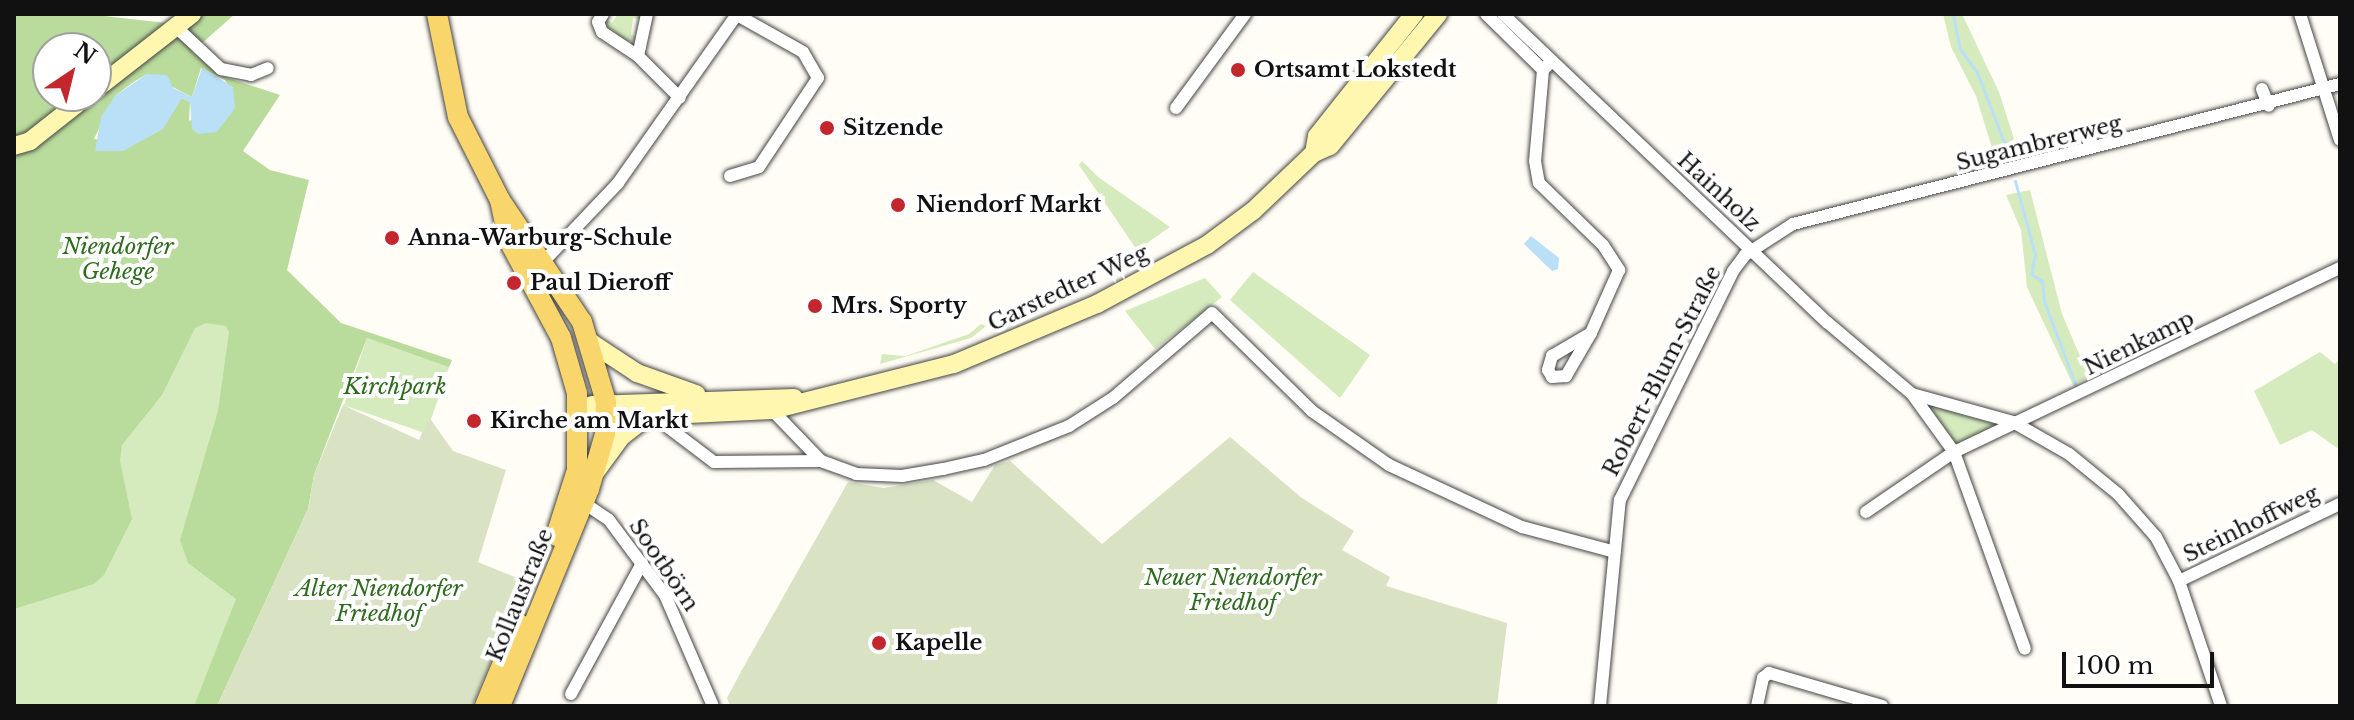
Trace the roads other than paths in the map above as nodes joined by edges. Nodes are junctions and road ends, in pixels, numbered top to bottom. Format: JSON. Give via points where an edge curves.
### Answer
{"nodes":[{"id":1,"x":192,"y":14,"type":"edge"},
{"id":2,"x":437,"y":14,"type":"edge"},
{"id":3,"x":603,"y":14,"type":"edge"},
{"id":4,"x":647,"y":14,"type":"edge"},
{"id":5,"x":737,"y":14,"type":"edge"},
{"id":6,"x":1245,"y":14,"type":"edge"},
{"id":7,"x":1414,"y":14,"type":"edge"},
{"id":8,"x":1438,"y":14,"type":"edge"},
{"id":9,"x":1486,"y":14,"type":"edge"},
{"id":10,"x":1503,"y":14,"type":"edge"},
{"id":11,"x":2300,"y":14,"type":"edge"},
{"id":12,"x":176,"y":27,"type":"junction"},
{"id":13,"x":638,"y":56,"type":"junction"},
{"id":14,"x":1547,"y":66,"type":"junction"},
{"id":15,"x":268,"y":68,"type":"dead end"},
{"id":16,"x":112,"y":77,"type":"edge"},
{"id":17,"x":2340,"y":84,"type":"edge"},
{"id":18,"x":2262,"y":89,"type":"dead end"},
{"id":19,"x":2324,"y":89,"type":"junction"},
{"id":20,"x":680,"y":98,"type":"junction"},
{"id":21,"x":2269,"y":106,"type":"junction"},
{"id":22,"x":1176,"y":108,"type":"dead end"},
{"id":23,"x":67,"y":112,"type":"edge"},
{"id":24,"x":2340,"y":140,"type":"edge"},
{"id":25,"x":14,"y":146,"type":"edge"},
{"id":26,"x":1314,"y":153,"type":"junction"},
{"id":27,"x":730,"y":176,"type":"dead end"},
{"id":28,"x":500,"y":200,"type":"junction"},
{"id":29,"x":1752,"y":251,"type":"junction"},
{"id":30,"x":545,"y":260,"type":"junction"},
{"id":31,"x":2340,"y":268,"type":"edge"},
{"id":32,"x":1591,"y":333,"type":"dead end"},
{"id":33,"x":590,"y":342,"type":"junction"},
{"id":34,"x":1912,"y":394,"type":"junction"},
{"id":35,"x":710,"y":399,"type":"junction"},
{"id":36,"x":809,"y":399,"type":"junction"},
{"id":37,"x":607,"y":408,"type":"junction"},
{"id":38,"x":772,"y":410,"type":"junction"},
{"id":39,"x":580,"y":412,"type":"junction"},
{"id":40,"x":656,"y":416,"type":"junction"},
{"id":41,"x":2013,"y":422,"type":"junction"},
{"id":42,"x":1954,"y":452,"type":"junction"},
{"id":43,"x":821,"y":461,"type":"junction"},
{"id":44,"x":594,"y":474,"type":"junction"},
{"id":45,"x":584,"y":503,"type":"junction"},
{"id":46,"x":2340,"y":504,"type":"edge"},
{"id":47,"x":1866,"y":512,"type":"dead end"},
{"id":48,"x":1615,"y":552,"type":"junction"},
{"id":49,"x":642,"y":563,"type":"junction"},
{"id":50,"x":2179,"y":581,"type":"junction"},
{"id":51,"x":2025,"y":649,"type":"dead end"},
{"id":52,"x":571,"y":694,"type":"dead end"},
{"id":53,"x":485,"y":706,"type":"edge"},
{"id":54,"x":500,"y":706,"type":"edge"},
{"id":55,"x":713,"y":706,"type":"edge"},
{"id":56,"x":1600,"y":706,"type":"edge"},
{"id":57,"x":1757,"y":706,"type":"edge"},
{"id":58,"x":1882,"y":706,"type":"edge"},
{"id":59,"x":2221,"y":706,"type":"edge"}],
"edges":[{"from":1,"to":12,"type":"main road"},
{"from":2,"to":28,"type":"main road","via":[[458,117]]},
{"from":3,"to":13,"type":"street","via":[[599,28]]},
{"from":4,"to":13,"type":"street"},
{"from":5,"to":20,"type":"street"},
{"from":5,"to":27,"type":"street","via":[[803,52],[818,78],[759,167]]},
{"from":6,"to":22,"type":"street"},
{"from":7,"to":26,"type":"main road","name":"Garstedter Weg","via":[[1317,136]]},
{"from":8,"to":26,"type":"main road","name":"Garstedter Weg","via":[[1330,146]]},
{"from":9,"to":14,"type":"street","name":"Hainholz"},
{"from":10,"to":14,"type":"street","name":"Hainholz"},
{"from":11,"to":19,"type":"street"},
{"from":12,"to":15,"type":"street","via":[[221,69],[251,75]]},
{"from":12,"to":16,"type":"main road"},
{"from":13,"to":20,"type":"street"},
{"from":14,"to":29,"type":"street","name":"Hainholz"},
{"from":14,"to":32,"type":"street","via":[[1535,161],[1539,183],[1603,245],[1619,270]]},
{"from":17,"to":19,"type":"street","name":"Sugambrerweg"},
{"from":18,"to":21,"type":"street"},
{"from":19,"to":21,"type":"street","name":"Sugambrerweg"},
{"from":19,"to":24,"type":"street"},
{"from":20,"to":30,"type":"street","via":[[618,183]]},
{"from":21,"to":29,"type":"street","name":"Sugambrerweg","via":[[1793,224]]},
{"from":23,"to":25,"type":"main road","via":[[30,141]]},
{"from":26,"to":36,"type":"main road","name":"Garstedter Weg","via":[[1253,211],[1207,245],[1113,297],[954,364]]},
{"from":28,"to":30,"type":"main road"},
{"from":28,"to":39,"type":"main road","via":[[508,239],[561,338]]},
{"from":29,"to":34,"type":"street","name":"Hainholz"},
{"from":29,"to":48,"type":"street","name":"Robert-Blum-Straße","via":[[1733,271],[1632,472],[1620,500]]},
{"from":30,"to":33,"type":"main road"},
{"from":31,"to":41,"type":"street","name":"Nienkamp"},
{"from":33,"to":35,"type":"main road","via":[[637,373]]},
{"from":33,"to":37,"type":"main road"},
{"from":34,"to":41,"type":"street","name":"Hainholz"},
{"from":34,"to":42,"type":"street","name":"Hainholz"},
{"from":35,"to":36,"type":"main road","name":"Garstedter Weg"},
{"from":35,"to":37,"type":"main road","name":"Garstedter Weg"},
{"from":36,"to":38,"type":"main road","name":"Garstedter Weg"},
{"from":37,"to":39,"type":"main road","name":"Garstedter Weg"},
{"from":37,"to":40,"type":"main road","name":"Garstedter Weg"},
{"from":37,"to":44,"type":"main road","name":"Kollaustraße"},
{"from":38,"to":40,"type":"main road","name":"Garstedter Weg"},
{"from":38,"to":43,"type":"street"},
{"from":39,"to":53,"type":"main road","name":"Kollaustraße","via":[[570,497]]},
{"from":40,"to":43,"type":"street","via":[[714,462]]},
{"from":40,"to":44,"type":"main road","via":[[621,437]]},
{"from":41,"to":42,"type":"street","name":"Nienkamp"},
{"from":41,"to":50,"type":"street","name":"Hainholz","via":[[2069,454],[2118,494],[2156,537]]},
{"from":42,"to":47,"type":"street","name":"Nienkamp"},
{"from":42,"to":51,"type":"street","name":"Hainholz"},
{"from":43,"to":48,"type":"street","via":[[856,474],[902,476],[984,460],[1024,446],[1113,398],[1204,316],[1215,314],[1312,411],[1389,465],[1522,527]]},
{"from":44,"to":45,"type":"main road","name":"Kollaustraße"},
{"from":45,"to":49,"type":"street","name":"Sootbörn","via":[[604,514]]},
{"from":45,"to":54,"type":"main road","name":"Kollaustraße"},
{"from":46,"to":50,"type":"street","name":"Steinhoffweg"},
{"from":48,"to":56,"type":"street","name":"Robert-Blum-Straße"},
{"from":49,"to":52,"type":"street"},
{"from":49,"to":55,"type":"street","name":"Sootbörn","via":[[675,610]]},
{"from":50,"to":59,"type":"street","name":"Hainholz"},
{"from":57,"to":58,"type":"street","via":[[1769,673]]}]}
